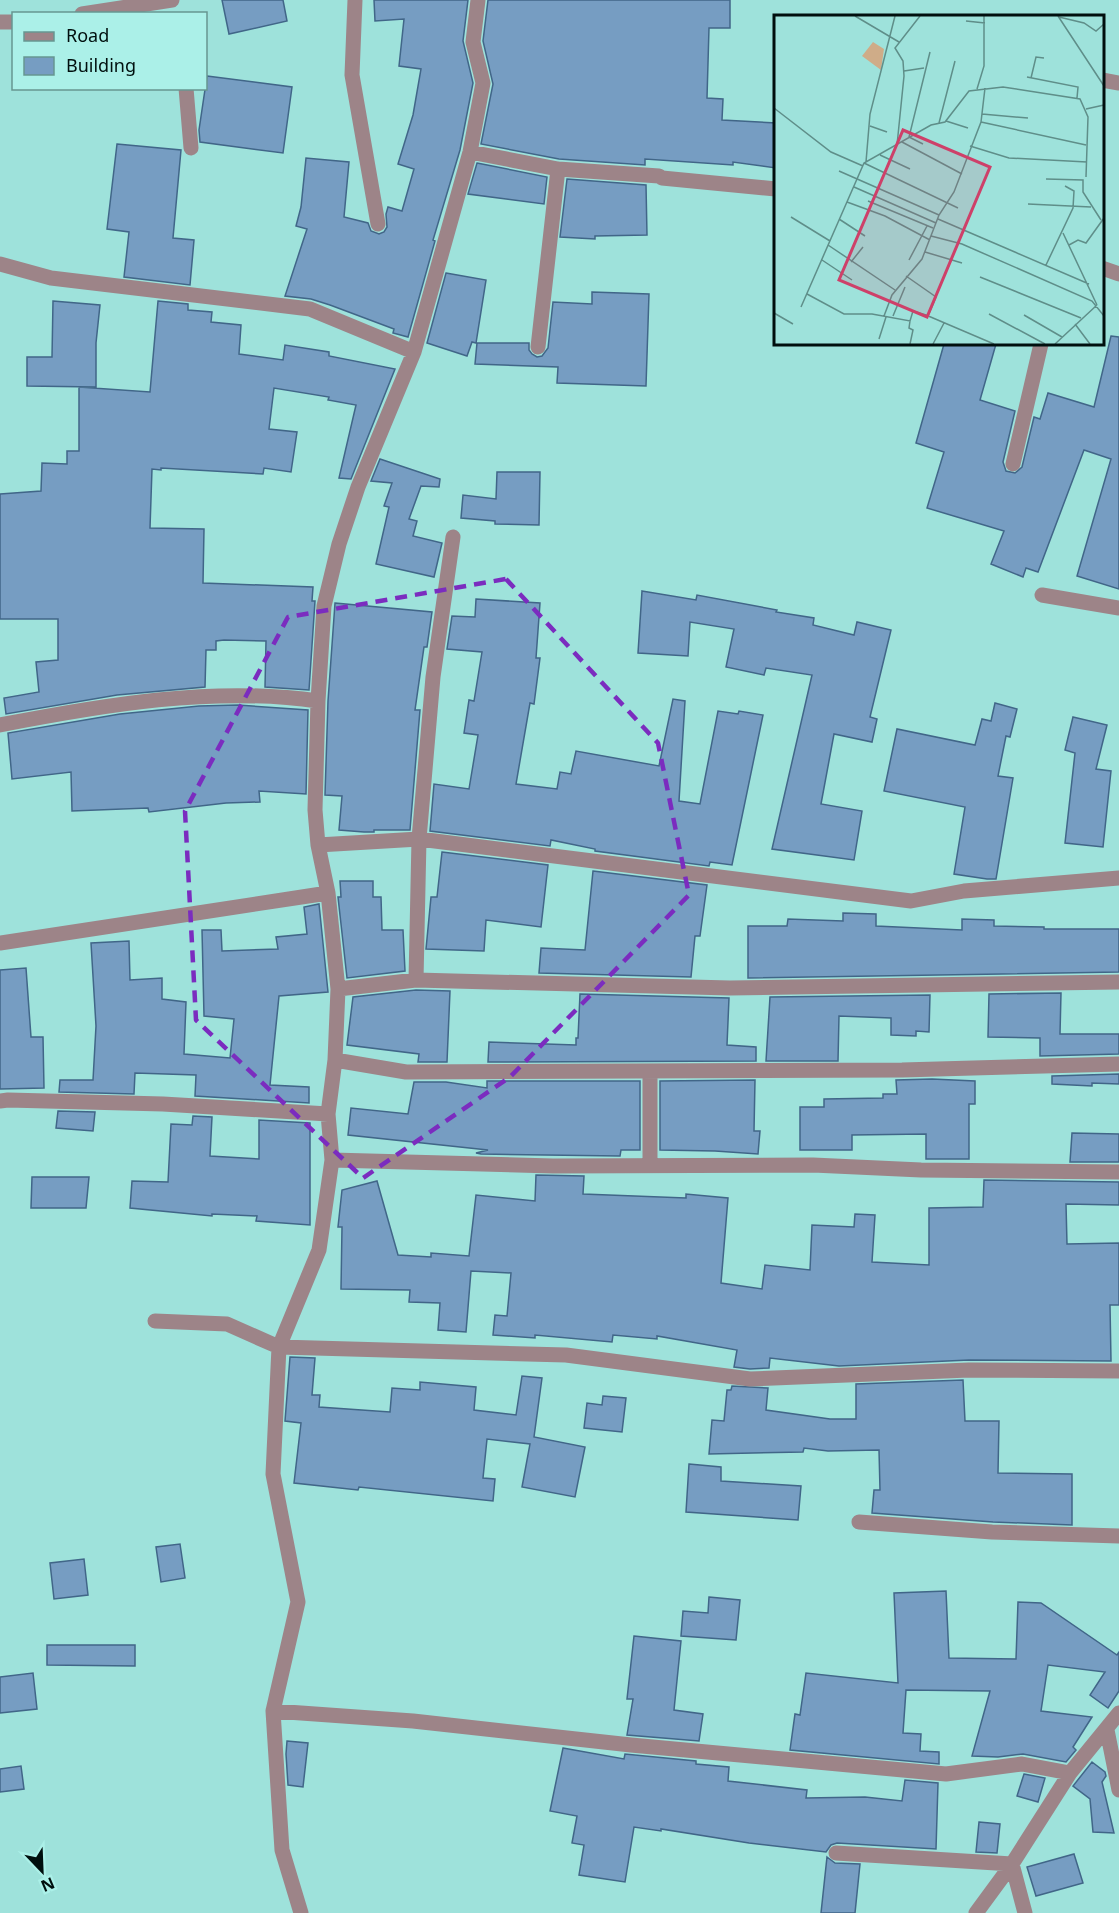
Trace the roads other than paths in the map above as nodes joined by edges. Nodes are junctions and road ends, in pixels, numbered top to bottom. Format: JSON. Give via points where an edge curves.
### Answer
{"nodes":[{"id":1,"x":172,"y":0,"type":"edge"},
{"id":2,"x":355,"y":0,"type":"edge"},
{"id":3,"x":478,"y":0,"type":"edge"},
{"id":4,"x":95,"y":12,"type":"edge"},
{"id":5,"x":1104,"y":80,"type":"edge"},
{"id":6,"x":1119,"y":83,"type":"edge"},
{"id":7,"x":186,"y":90,"type":"edge"},
{"id":8,"x":191,"y":148,"type":"dead end"},
{"id":9,"x":470,"y":152,"type":"junction"},
{"id":10,"x":558,"y":169,"type":"junction"},
{"id":11,"x":774,"y":189,"type":"edge"},
{"id":12,"x":378,"y":224,"type":"dead end"},
{"id":13,"x":0,"y":264,"type":"edge"},
{"id":14,"x":1104,"y":269,"type":"edge"},
{"id":15,"x":1119,"y":274,"type":"edge"},
{"id":16,"x":1041,"y":345,"type":"edge"},
{"id":17,"x":538,"y":347,"type":"dead end"},
{"id":18,"x":414,"y":352,"type":"junction"},
{"id":19,"x":1013,"y":464,"type":"dead end"},
{"id":20,"x":453,"y":537,"type":"dead end"},
{"id":21,"x":1042,"y":595,"type":"dead end"},
{"id":22,"x":1119,"y":608,"type":"edge"},
{"id":23,"x":318,"y":701,"type":"junction"},
{"id":24,"x":0,"y":725,"type":"edge"},
{"id":25,"x":419,"y":840,"type":"junction"},
{"id":26,"x":318,"y":845,"type":"junction"},
{"id":27,"x":1119,"y":878,"type":"edge"},
{"id":28,"x":328,"y":893,"type":"junction"},
{"id":29,"x":0,"y":943,"type":"edge"},
{"id":30,"x":416,"y":980,"type":"junction"},
{"id":31,"x":1119,"y":982,"type":"edge"},
{"id":32,"x":338,"y":988,"type":"junction"},
{"id":33,"x":335,"y":1060,"type":"junction"},
{"id":34,"x":1119,"y":1064,"type":"edge"},
{"id":35,"x":650,"y":1071,"type":"junction"},
{"id":36,"x":0,"y":1101,"type":"edge"},
{"id":37,"x":328,"y":1114,"type":"junction"},
{"id":38,"x":332,"y":1160,"type":"junction"},
{"id":39,"x":650,"y":1166,"type":"junction"},
{"id":40,"x":1119,"y":1172,"type":"edge"},
{"id":41,"x":155,"y":1321,"type":"dead end"},
{"id":42,"x":279,"y":1347,"type":"junction"},
{"id":43,"x":1119,"y":1371,"type":"edge"},
{"id":44,"x":859,"y":1522,"type":"dead end"},
{"id":45,"x":1119,"y":1536,"type":"edge"},
{"id":46,"x":273,"y":1711,"type":"junction"},
{"id":47,"x":1119,"y":1713,"type":"edge"},
{"id":48,"x":1107,"y":1730,"type":"junction"},
{"id":49,"x":1070,"y":1773,"type":"junction"},
{"id":50,"x":1119,"y":1790,"type":"edge"},
{"id":51,"x":836,"y":1852,"type":"dead end"},
{"id":52,"x":1012,"y":1864,"type":"junction"},
{"id":53,"x":301,"y":1913,"type":"edge"},
{"id":54,"x":976,"y":1913,"type":"edge"},
{"id":55,"x":1025,"y":1913,"type":"edge"}],
"edges":[{"from":1,"to":4,"type":"street"},
{"from":2,"to":12,"type":"street","via":[[352,75]]},
{"from":3,"to":9,"type":"street","via":[[473,42],[483,83]]},
{"from":5,"to":6,"type":"street"},
{"from":7,"to":8,"type":"street"},
{"from":9,"to":10,"type":"street"},
{"from":9,"to":18,"type":"street"},
{"from":10,"to":11,"type":"street"},
{"from":10,"to":17,"type":"street"},
{"from":13,"to":18,"type":"street","via":[[51,279],[310,309]]},
{"from":14,"to":15,"type":"street"},
{"from":16,"to":19,"type":"street"},
{"from":18,"to":23,"type":"street","via":[[339,544],[324,606]]},
{"from":20,"to":25,"type":"street","via":[[433,677]]},
{"from":21,"to":22,"type":"street"},
{"from":23,"to":24,"type":"street","via":[[290,697],[183,697]]},
{"from":23,"to":26,"type":"street"},
{"from":25,"to":26,"type":"street"},
{"from":25,"to":27,"type":"street","via":[[911,901],[964,891]]},
{"from":25,"to":30,"type":"street"},
{"from":26,"to":28,"type":"street"},
{"from":28,"to":29,"type":"street"},
{"from":28,"to":32,"type":"street"},
{"from":30,"to":31,"type":"street","via":[[730,988]]},
{"from":30,"to":32,"type":"street"},
{"from":32,"to":33,"type":"street"},
{"from":33,"to":35,"type":"street","via":[[406,1072]]},
{"from":33,"to":37,"type":"street"},
{"from":34,"to":35,"type":"street"},
{"from":35,"to":39,"type":"street"},
{"from":36,"to":37,"type":"street","via":[[163,1104]]},
{"from":37,"to":38,"type":"street"},
{"from":38,"to":39,"type":"street"},
{"from":38,"to":42,"type":"street","via":[[319,1250]]},
{"from":39,"to":40,"type":"street"},
{"from":41,"to":42,"type":"street","via":[[227,1324]]},
{"from":42,"to":43,"type":"street","via":[[567,1355],[750,1379],[969,1370]]},
{"from":42,"to":46,"type":"street","via":[[273,1474],[298,1602]]},
{"from":44,"to":45,"type":"street"},
{"from":46,"to":49,"type":"street","via":[[413,1721],[946,1774],[1022,1764]]},
{"from":46,"to":53,"type":"street","via":[[282,1850]]},
{"from":47,"to":48,"type":"street"},
{"from":48,"to":49,"type":"street"},
{"from":48,"to":50,"type":"street"},
{"from":49,"to":52,"type":"street"},
{"from":51,"to":52,"type":"street"},
{"from":52,"to":54,"type":"street"},
{"from":52,"to":55,"type":"street"}]}
